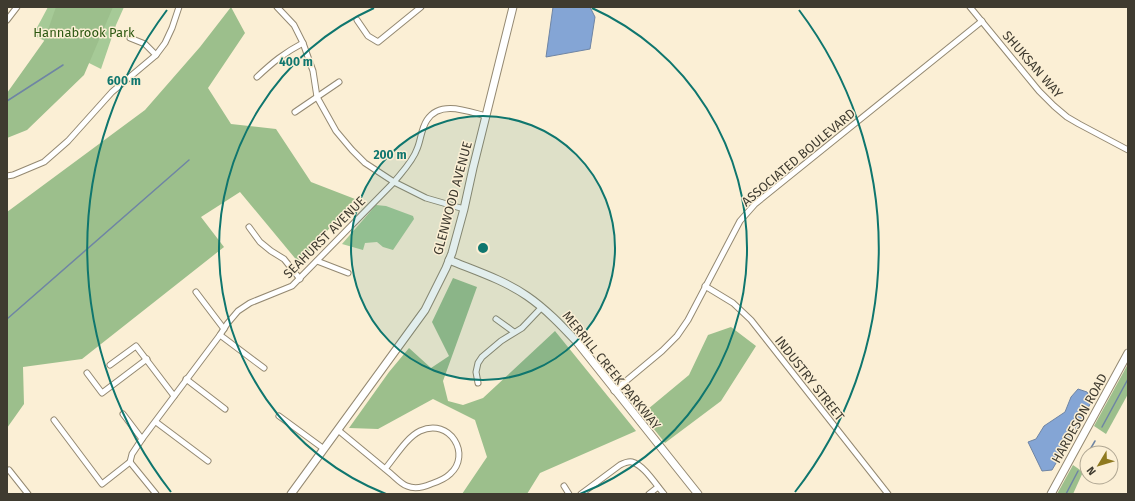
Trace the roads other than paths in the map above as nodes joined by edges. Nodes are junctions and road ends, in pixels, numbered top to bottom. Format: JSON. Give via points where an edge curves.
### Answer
{"nodes":[{"id":1,"x":17,"y":7,"type":"edge"},
{"id":2,"x":179,"y":7,"type":"edge"},
{"id":3,"x":277,"y":7,"type":"edge"},
{"id":4,"x":513,"y":7,"type":"edge"},
{"id":5,"x":970,"y":7,"type":"edge"},
{"id":6,"x":418,"y":8,"type":"edge"},
{"id":7,"x":7,"y":20,"type":"edge"},
{"id":8,"x":357,"y":20,"type":"dead end"},
{"id":9,"x":982,"y":21,"type":"junction"},
{"id":10,"x":130,"y":38,"type":"dead end"},
{"id":11,"x":303,"y":43,"type":"junction"},
{"id":12,"x":156,"y":55,"type":"junction"},
{"id":13,"x":257,"y":77,"type":"dead end"},
{"id":14,"x":339,"y":82,"type":"dead end"},
{"id":15,"x":317,"y":97,"type":"junction"},
{"id":16,"x":295,"y":112,"type":"dead end"},
{"id":17,"x":486,"y":116,"type":"junction"},
{"id":18,"x":1128,"y":150,"type":"edge"},
{"id":19,"x":7,"y":176,"type":"edge"},
{"id":20,"x":394,"y":182,"type":"junction"},
{"id":21,"x":464,"y":210,"type":"junction"},
{"id":22,"x":249,"y":227,"type":"dead end"},
{"id":23,"x":449,"y":260,"type":"junction"},
{"id":24,"x":317,"y":261,"type":"junction"},
{"id":25,"x":348,"y":272,"type":"dead end"},
{"id":26,"x":300,"y":279,"type":"junction"},
{"id":27,"x":705,"y":286,"type":"junction"},
{"id":28,"x":196,"y":292,"type":"dead end"},
{"id":29,"x":542,"y":308,"type":"junction"},
{"id":30,"x":496,"y":319,"type":"dead end"},
{"id":31,"x":224,"y":329,"type":"junction"},
{"id":32,"x":514,"y":332,"type":"junction"},
{"id":33,"x":220,"y":335,"type":"junction"},
{"id":34,"x":1128,"y":353,"type":"edge"},
{"id":35,"x":147,"y":359,"type":"junction"},
{"id":36,"x":110,"y":364,"type":"dead end"},
{"id":37,"x":264,"y":368,"type":"dead end"},
{"id":38,"x":87,"y":373,"type":"dead end"},
{"id":39,"x":186,"y":379,"type":"junction"},
{"id":40,"x":478,"y":383,"type":"dead end"},
{"id":41,"x":614,"y":391,"type":"junction"},
{"id":42,"x":174,"y":396,"type":"junction"},
{"id":43,"x":225,"y":409,"type":"dead end"},
{"id":44,"x":123,"y":414,"type":"dead end"},
{"id":45,"x":279,"y":416,"type":"dead end"},
{"id":46,"x":54,"y":420,"type":"dead end"},
{"id":47,"x":156,"y":422,"type":"junction"},
{"id":48,"x":338,"y":430,"type":"junction"},
{"id":49,"x":142,"y":439,"type":"junction"},
{"id":50,"x":324,"y":449,"type":"junction"},
{"id":51,"x":208,"y":461,"type":"dead end"},
{"id":52,"x":130,"y":462,"type":"junction"},
{"id":53,"x":385,"y":469,"type":"junction"},
{"id":54,"x":9,"y":470,"type":"dead end"},
{"id":55,"x":564,"y":486,"type":"dead end"},
{"id":56,"x":658,"y":487,"type":"junction"},
{"id":57,"x":28,"y":494,"type":"edge"},
{"id":58,"x":156,"y":494,"type":"edge"},
{"id":59,"x":291,"y":494,"type":"edge"},
{"id":60,"x":569,"y":494,"type":"edge"},
{"id":61,"x":581,"y":494,"type":"edge"},
{"id":62,"x":649,"y":494,"type":"edge"},
{"id":63,"x":664,"y":494,"type":"edge"},
{"id":64,"x":698,"y":494,"type":"edge"},
{"id":65,"x":888,"y":494,"type":"edge"},
{"id":66,"x":1051,"y":494,"type":"edge"}],
"edges":[{"from":1,"to":7,"type":"street"},
{"from":2,"to":12,"type":"street","via":[[165,43]]},
{"from":3,"to":11,"type":"street","via":[[294,25]]},
{"from":4,"to":17,"type":"street","name":"GLENWOOD AVENUE"},
{"from":5,"to":9,"type":"street","name":"SHUKSAN WAY"},
{"from":6,"to":8,"type":"street","via":[[378,42],[368,36]]},
{"from":9,"to":18,"type":"street","name":"SHUKSAN WAY","via":[[1054,106],[1073,121]]},
{"from":9,"to":27,"type":"street","name":"ASSOCIATED BOULEVARD","via":[[755,204],[740,221]]},
{"from":10,"to":12,"type":"street","via":[[145,44]]},
{"from":11,"to":13,"type":"street","via":[[274,61]]},
{"from":11,"to":15,"type":"street","via":[[313,71]]},
{"from":12,"to":19,"type":"street","via":[[112,92],[68,141],[44,162]]},
{"from":14,"to":15,"type":"street"},
{"from":15,"to":16,"type":"street"},
{"from":15,"to":20,"type":"street","via":[[336,131],[352,150],[365,163]]},
{"from":17,"to":20,"type":"street","name":"SEAHURST AVENUE","via":[[459,109],[443,108],[435,112],[426,121],[418,150]]},
{"from":17,"to":21,"type":"street","name":"GLENWOOD AVENUE"},
{"from":20,"to":21,"type":"street","via":[[426,198]]},
{"from":20,"to":24,"type":"street","name":"SEAHURST AVENUE"},
{"from":21,"to":23,"type":"street","name":"GLENWOOD AVENUE"},
{"from":22,"to":26,"type":"street","via":[[260,242],[284,259]]},
{"from":23,"to":29,"type":"street","name":"MERRILL CREEK PARKWAY","via":[[489,276]]},
{"from":23,"to":48,"type":"street","name":"GLENWOOD AVENUE","via":[[425,310]]},
{"from":24,"to":25,"type":"street"},
{"from":24,"to":26,"type":"street","name":"SEAHURST AVENUE"},
{"from":26,"to":31,"type":"street","name":"SEAHURST AVENUE","via":[[292,286],[252,302],[238,311]]},
{"from":27,"to":41,"type":"street","name":"ASSOCIATED BOULEVARD","via":[[677,336]]},
{"from":27,"to":65,"type":"street","name":"INDUSTRY STREET","via":[[733,303],[751,320]]},
{"from":28,"to":31,"type":"street"},
{"from":29,"to":32,"type":"street","via":[[522,328]]},
{"from":29,"to":41,"type":"street","name":"MERRILL CREEK PARKWAY","via":[[577,342]]},
{"from":30,"to":32,"type":"street"},
{"from":31,"to":33,"type":"street","name":"SEAHURST AVENUE"},
{"from":32,"to":40,"type":"street","via":[[482,357],[476,372]]},
{"from":33,"to":37,"type":"street"},
{"from":33,"to":39,"type":"street","name":"SEAHURST AVENUE"},
{"from":34,"to":66,"type":"street","name":"HARDESON ROAD"},
{"from":35,"to":36,"type":"street","via":[[136,346]]},
{"from":35,"to":38,"type":"street","via":[[102,393]]},
{"from":35,"to":42,"type":"street"},
{"from":39,"to":42,"type":"street","name":"SEAHURST AVENUE"},
{"from":39,"to":43,"type":"street"},
{"from":41,"to":64,"type":"street","name":"MERRILL CREEK PARKWAY"},
{"from":42,"to":47,"type":"street","name":"SEAHURST AVENUE"},
{"from":44,"to":49,"type":"street"},
{"from":45,"to":50,"type":"street"},
{"from":46,"to":52,"type":"street","via":[[102,484]]},
{"from":47,"to":49,"type":"street","name":"SEAHURST AVENUE"},
{"from":47,"to":51,"type":"street"},
{"from":48,"to":50,"type":"street","name":"GLENWOOD AVENUE"},
{"from":48,"to":53,"type":"street"},
{"from":49,"to":52,"type":"street","name":"SEAHURST AVENUE"},
{"from":50,"to":59,"type":"street","name":"GLENWOOD AVENUE"},
{"from":52,"to":58,"type":"street"},
{"from":53,"to":53,"type":"street","via":[[412,436],[427,428],[436,427],[450,435],[458,447],[456,464],[450,474],[426,486],[407,486]]},
{"from":54,"to":57,"type":"street"},
{"from":55,"to":60,"type":"street"},
{"from":56,"to":61,"type":"street","via":[[641,467],[627,462]]},
{"from":56,"to":62,"type":"street"},
{"from":56,"to":63,"type":"street"}]}
